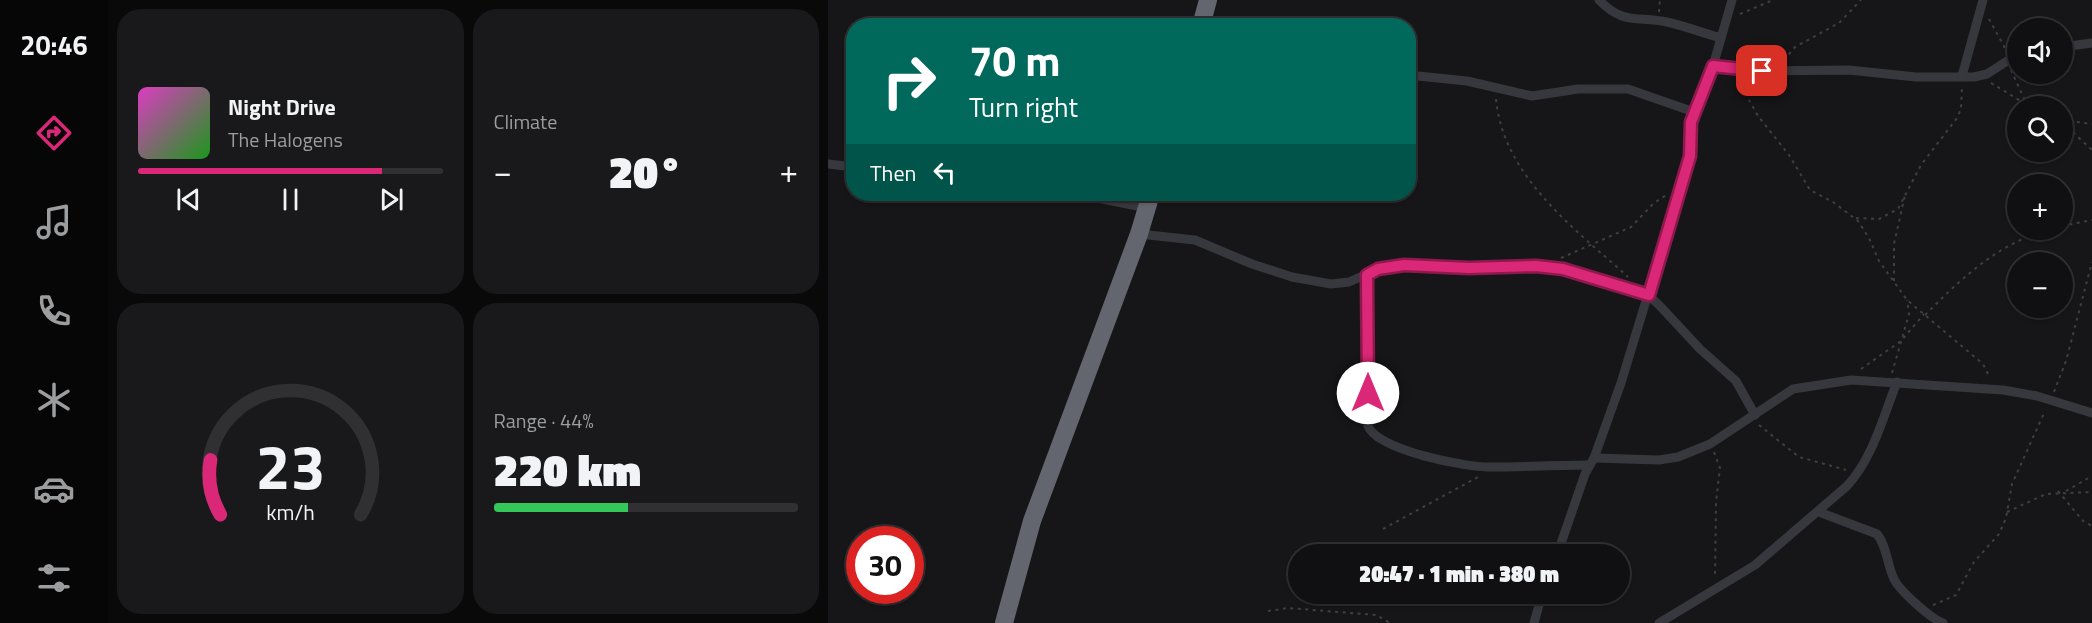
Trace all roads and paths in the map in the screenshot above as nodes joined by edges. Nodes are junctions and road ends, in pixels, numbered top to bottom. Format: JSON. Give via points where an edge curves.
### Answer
{"nodes":[{"id":1,"x":1208,"y":0,"type":"edge"},
{"id":2,"x":1599,"y":0,"type":"edge"},
{"id":3,"x":1732,"y":0,"type":"edge"},
{"id":4,"x":1773,"y":0,"type":"edge"},
{"id":5,"x":1861,"y":0,"type":"edge"},
{"id":6,"x":1982,"y":3,"type":"edge"},
{"id":7,"x":1203,"y":18,"type":"edge"},
{"id":8,"x":1726,"y":20,"type":"junction"},
{"id":9,"x":1721,"y":38,"type":"junction"},
{"id":10,"x":2092,"y":43,"type":"edge"},
{"id":11,"x":2007,"y":44,"type":"edge"},
{"id":12,"x":2073,"y":46,"type":"edge"},
{"id":13,"x":2007,"y":60,"type":"edge"},
{"id":14,"x":1713,"y":66,"type":"junction"},
{"id":15,"x":1732,"y":69,"type":"junction"},
{"id":16,"x":1775,"y":71,"type":"junction"},
{"id":17,"x":1416,"y":76,"type":"edge"},
{"id":18,"x":1962,"y":76,"type":"junction"},
{"id":19,"x":1982,"y":76,"type":"junction"},
{"id":20,"x":1495,"y":88,"type":"junction"},
{"id":21,"x":2013,"y":96,"type":"edge"},
{"id":22,"x":1694,"y":112,"type":"junction"},
{"id":23,"x":2073,"y":122,"type":"edge"},
{"id":24,"x":2092,"y":124,"type":"edge"},
{"id":25,"x":2073,"y":132,"type":"edge"},
{"id":26,"x":2092,"y":150,"type":"edge"},
{"id":27,"x":828,"y":164,"type":"edge"},
{"id":28,"x":846,"y":165,"type":"edge"},
{"id":29,"x":1681,"y":188,"type":"junction"},
{"id":30,"x":1905,"y":194,"type":"junction"},
{"id":31,"x":1149,"y":201,"type":"edge"},
{"id":32,"x":1854,"y":218,"type":"junction"},
{"id":33,"x":2092,"y":220,"type":"edge"},
{"id":34,"x":2073,"y":224,"type":"edge"},
{"id":35,"x":1139,"y":234,"type":"junction"},
{"id":36,"x":2019,"y":240,"type":"edge"},
{"id":37,"x":1591,"y":243,"type":"junction"},
{"id":38,"x":2092,"y":262,"type":"edge"},
{"id":39,"x":1550,"y":267,"type":"junction"},
{"id":40,"x":1367,"y":275,"type":"junction"},
{"id":41,"x":1894,"y":281,"type":"junction"},
{"id":42,"x":1648,"y":294,"type":"junction"},
{"id":43,"x":1907,"y":300,"type":"junction"},
{"id":44,"x":1924,"y":314,"type":"junction"},
{"id":45,"x":1901,"y":341,"type":"junction"},
{"id":46,"x":1851,"y":380,"type":"junction"},
{"id":47,"x":1894,"y":381,"type":"junction"},
{"id":48,"x":1990,"y":389,"type":"junction"},
{"id":49,"x":2050,"y":400,"type":"junction"},
{"id":50,"x":2092,"y":413,"type":"edge"},
{"id":51,"x":1753,"y":416,"type":"junction"},
{"id":52,"x":1710,"y":444,"type":"junction"},
{"id":53,"x":1592,"y":462,"type":"junction"},
{"id":54,"x":1490,"y":468,"type":"junction"},
{"id":55,"x":1858,"y":473,"type":"junction"},
{"id":56,"x":2092,"y":476,"type":"edge"},
{"id":57,"x":2058,"y":491,"type":"junction"},
{"id":58,"x":2066,"y":491,"type":"junction"},
{"id":59,"x":2092,"y":492,"type":"edge"},
{"id":60,"x":1819,"y":512,"type":"junction"},
{"id":61,"x":2007,"y":512,"type":"junction"},
{"id":62,"x":2092,"y":526,"type":"edge"},
{"id":63,"x":1383,"y":529,"type":"dead end"},
{"id":64,"x":1561,"y":544,"type":"edge"},
{"id":65,"x":1713,"y":589,"type":"junction"},
{"id":66,"x":1539,"y":604,"type":"edge"},
{"id":67,"x":1268,"y":611,"type":"dead end"},
{"id":68,"x":1926,"y":611,"type":"junction"},
{"id":69,"x":1004,"y":623,"type":"edge"},
{"id":70,"x":1390,"y":623,"type":"edge"},
{"id":71,"x":1533,"y":623,"type":"edge"},
{"id":72,"x":1659,"y":623,"type":"edge"},
{"id":73,"x":1943,"y":623,"type":"edge"}],
"edges":[{"from":1,"to":7,"type":"highway"},
{"from":2,"to":9,"type":"street","via":[[1618,16],[1665,22]]},
{"from":3,"to":8,"type":"street"},
{"from":4,"to":8,"type":"path"},
{"from":5,"to":16,"type":"path","via":[[1839,23],[1795,47]]},
{"from":6,"to":11,"type":"path"},
{"from":6,"to":18,"type":"street"},
{"from":8,"to":9,"type":"street"},
{"from":9,"to":14,"type":"street"},
{"from":10,"to":12,"type":"street"},
{"from":13,"to":19,"type":"street"},
{"from":14,"to":15,"type":"street"},
{"from":14,"to":22,"type":"street"},
{"from":15,"to":16,"type":"street"},
{"from":15,"to":32,"type":"path","via":[[1758,116],[1810,190]]},
{"from":16,"to":18,"type":"street","via":[[1850,70],[1916,77]]},
{"from":17,"to":20,"type":"street"},
{"from":18,"to":19,"type":"street"},
{"from":18,"to":30,"type":"path","via":[[1963,99],[1957,118],[1921,165]]},
{"from":19,"to":21,"type":"path"},
{"from":20,"to":22,"type":"street","via":[[1541,96],[1578,88],[1628,89]]},
{"from":20,"to":37,"type":"path","via":[[1500,127],[1516,162]]},
{"from":22,"to":29,"type":"street","via":[[1690,156]]},
{"from":23,"to":24,"type":"path"},
{"from":25,"to":26,"type":"path"},
{"from":27,"to":28,"type":"street"},
{"from":29,"to":37,"type":"path","via":[[1654,203],[1631,227]]},
{"from":29,"to":42,"type":"street"},
{"from":30,"to":32,"type":"path","via":[[1898,209],[1886,218]]},
{"from":30,"to":41,"type":"path","via":[[1894,244]]},
{"from":31,"to":35,"type":"highway"},
{"from":32,"to":41,"type":"path"},
{"from":33,"to":34,"type":"path"},
{"from":35,"to":40,"type":"street","via":[[1195,240],[1292,277],[1331,284]]},
{"from":35,"to":69,"type":"highway","via":[[1032,521]]},
{"from":36,"to":44,"type":"path","via":[[1969,272]]},
{"from":37,"to":39,"type":"path"},
{"from":37,"to":42,"type":"path"},
{"from":38,"to":49,"type":"path","via":[[2066,361]]},
{"from":39,"to":40,"type":"street","via":[[1411,264],[1378,269]]},
{"from":39,"to":42,"type":"street"},
{"from":40,"to":54,"type":"street","via":[[1371,432],[1405,450]]},
{"from":41,"to":43,"type":"path"},
{"from":42,"to":51,"type":"street","via":[[1736,381]]},
{"from":42,"to":53,"type":"street"},
{"from":43,"to":44,"type":"path"},
{"from":43,"to":45,"type":"path","via":[[1909,314]]},
{"from":44,"to":45,"type":"path"},
{"from":44,"to":48,"type":"path","via":[[1983,364]]},
{"from":45,"to":46,"type":"path","via":[[1867,363]]},
{"from":45,"to":47,"type":"path"},
{"from":46,"to":47,"type":"street"},
{"from":46,"to":51,"type":"street","via":[[1793,389]]},
{"from":47,"to":48,"type":"street"},
{"from":47,"to":55,"type":"street"},
{"from":48,"to":49,"type":"street"},
{"from":49,"to":50,"type":"street"},
{"from":49,"to":61,"type":"path","via":[[2012,484]]},
{"from":51,"to":52,"type":"street"},
{"from":51,"to":55,"type":"path","via":[[1799,457]]},
{"from":52,"to":53,"type":"street","via":[[1695,452],[1659,460]]},
{"from":52,"to":65,"type":"path","via":[[1720,468]]},
{"from":53,"to":54,"type":"street"},
{"from":53,"to":64,"type":"street"},
{"from":54,"to":63,"type":"path","via":[[1468,484]]},
{"from":55,"to":60,"type":"street"},
{"from":56,"to":58,"type":"path"},
{"from":57,"to":58,"type":"path"},
{"from":57,"to":61,"type":"path"},
{"from":57,"to":62,"type":"path"},
{"from":58,"to":59,"type":"path"},
{"from":60,"to":65,"type":"street","via":[[1755,565]]},
{"from":60,"to":68,"type":"street","via":[[1877,534],[1894,579]]},
{"from":61,"to":68,"type":"path","via":[[2000,534],[1974,562],[1956,595]]},
{"from":65,"to":72,"type":"street"},
{"from":66,"to":71,"type":"street"},
{"from":67,"to":70,"type":"path","via":[[1288,608],[1376,615]]},
{"from":68,"to":73,"type":"street"}]}
